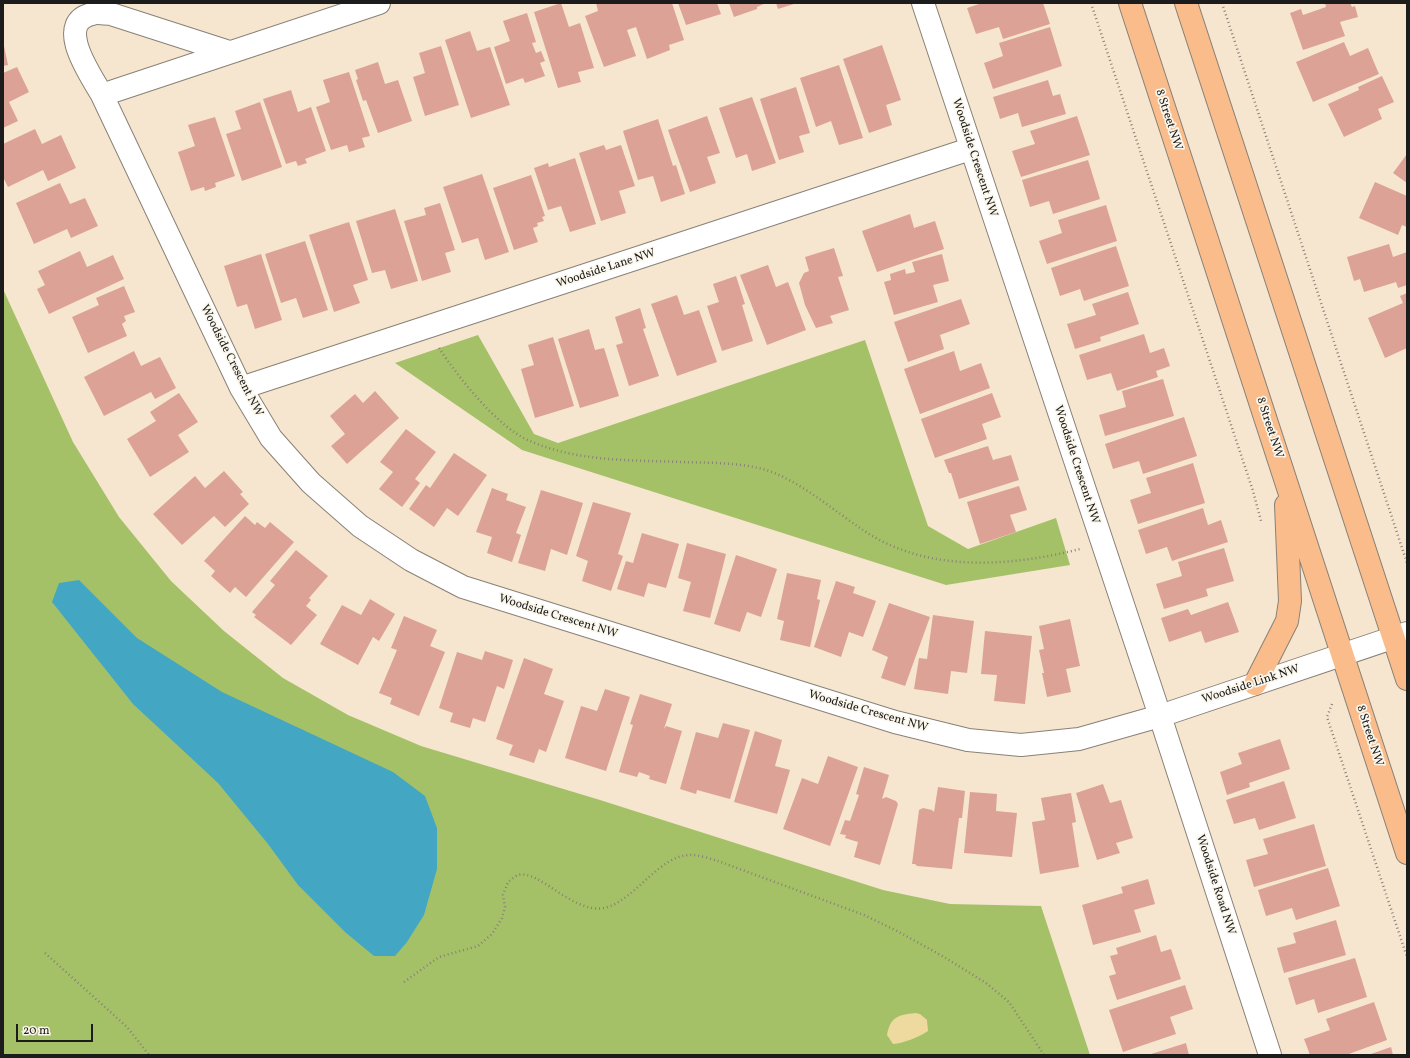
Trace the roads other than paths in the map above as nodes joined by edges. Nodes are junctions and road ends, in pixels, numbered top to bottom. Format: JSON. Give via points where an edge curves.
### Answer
{"nodes":[{"id":1,"x":379,"y":3,"type":"edge"},
{"id":2,"x":923,"y":3,"type":"edge"},
{"id":3,"x":1130,"y":3,"type":"edge"},
{"id":4,"x":1186,"y":3,"type":"edge"},
{"id":5,"x":229,"y":52,"type":"junction"},
{"id":6,"x":102,"y":96,"type":"junction"},
{"id":7,"x":970,"y":149,"type":"junction"},
{"id":8,"x":241,"y":388,"type":"junction"},
{"id":9,"x":1285,"y":480,"type":"junction"},
{"id":10,"x":1400,"y":635,"type":"edge"},
{"id":11,"x":1343,"y":655,"type":"junction"},
{"id":12,"x":1407,"y":678,"type":"edge"},
{"id":13,"x":1255,"y":684,"type":"junction"},
{"id":14,"x":1160,"y":716,"type":"junction"},
{"id":15,"x":1407,"y":853,"type":"edge"},
{"id":16,"x":1270,"y":1055,"type":"edge"}],
"edges":[{"from":1,"to":5,"type":"street"},
{"from":2,"to":7,"type":"street","name":"Woodside Crescent NW"},
{"from":3,"to":9,"type":"main road","name":"8 Street NW"},
{"from":4,"to":10,"type":"main road"},
{"from":5,"to":6,"type":"street"},
{"from":5,"to":6,"type":"street","name":"Woodside Crescent NW","via":[[111,14],[92,13],[82,18],[74,37],[77,49]]},
{"from":6,"to":8,"type":"street","name":"Woodside Crescent NW"},
{"from":7,"to":8,"type":"street","name":"Woodside Lane NW"},
{"from":7,"to":14,"type":"street","name":"Woodside Crescent NW"},
{"from":8,"to":14,"type":"street","name":"Woodside Crescent NW","via":[[271,438],[311,483],[360,526],[412,560],[463,587],[895,722],[968,740],[1021,745],[1079,739]]},
{"from":9,"to":11,"type":"main road","name":"8 Street NW"},
{"from":9,"to":13,"type":"main road","via":[[1290,601],[1287,621]]},
{"from":10,"to":11,"type":"street","name":"Woodside Link NW"},
{"from":10,"to":12,"type":"main road"},
{"from":11,"to":13,"type":"street","name":"Woodside Link NW"},
{"from":11,"to":15,"type":"main road","name":"8 Street NW"},
{"from":13,"to":14,"type":"street","name":"Woodside Link NW"},
{"from":14,"to":16,"type":"street","name":"Woodside Road NW"}]}
